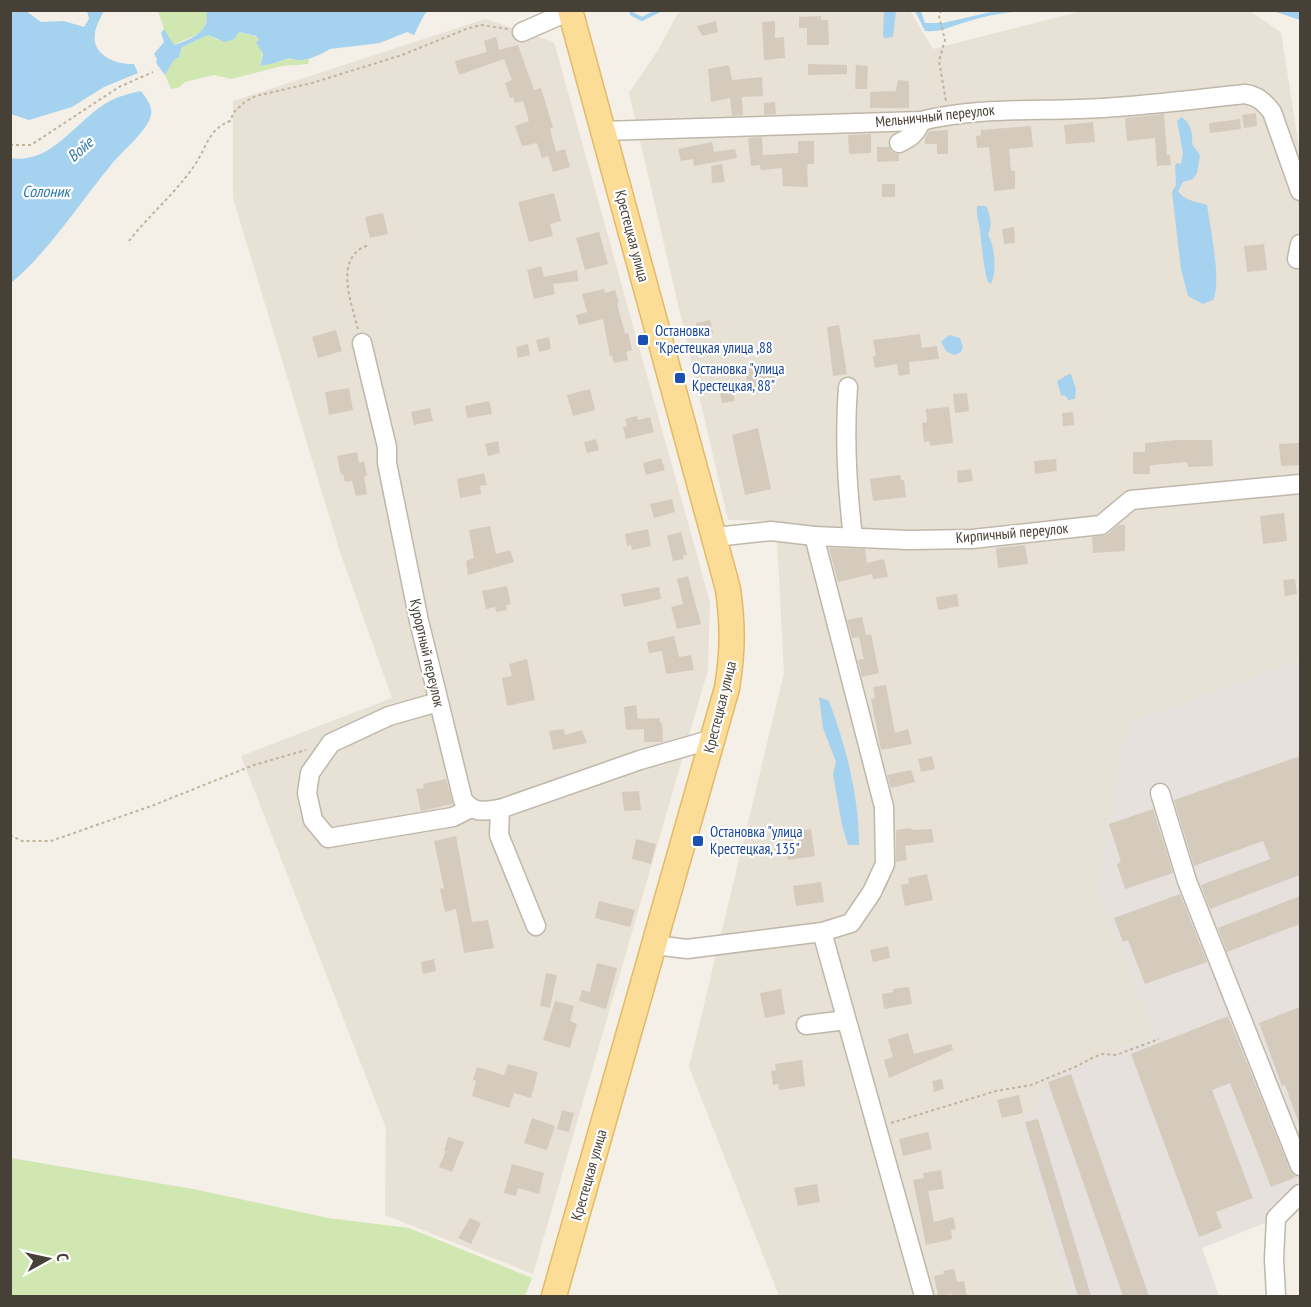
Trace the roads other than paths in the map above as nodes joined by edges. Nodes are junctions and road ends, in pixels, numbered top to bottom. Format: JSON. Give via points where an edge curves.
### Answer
{"nodes":[{"id":1,"x":570,"y":11,"type":"edge"},
{"id":2,"x":522,"y":32,"type":"road end"},
{"id":3,"x":921,"y":121,"type":"junction"},
{"id":4,"x":603,"y":131,"type":"junction"},
{"id":5,"x":899,"y":142,"type":"dead end"},
{"id":6,"x":1300,"y":191,"type":"edge"},
{"id":7,"x":362,"y":343,"type":"road end"},
{"id":8,"x":848,"y":387,"type":"dead end"},
{"id":9,"x":1300,"y":484,"type":"edge"},
{"id":10,"x":814,"y":536,"type":"junction"},
{"id":11,"x":715,"y":537,"type":"junction"},
{"id":12,"x":853,"y":537,"type":"junction"},
{"id":13,"x":438,"y":702,"type":"junction"},
{"id":14,"x":713,"y":739,"type":"junction"},
{"id":15,"x":1160,"y":793,"type":"dead end"},
{"id":16,"x":471,"y":808,"type":"junction"},
{"id":17,"x":500,"y":809,"type":"junction"},
{"id":18,"x":536,"y":926,"type":"dead end"},
{"id":19,"x":822,"y":933,"type":"junction"},
{"id":20,"x":655,"y":945,"type":"junction"},
{"id":21,"x":846,"y":1020,"type":"junction"},
{"id":22,"x":806,"y":1025,"type":"dead end"},
{"id":23,"x":1300,"y":1166,"type":"edge"},
{"id":24,"x":1300,"y":1194,"type":"edge"},
{"id":25,"x":554,"y":1296,"type":"edge"},
{"id":26,"x":924,"y":1296,"type":"edge"},
{"id":27,"x":1276,"y":1296,"type":"edge"}],
"edges":[{"from":1,"to":2,"type":"street"},
{"from":1,"to":4,"type":"main road","name":"Крестецкая улица"},
{"from":3,"to":4,"type":"street","name":"Мельничный переулок"},
{"from":3,"to":5,"type":"street","via":[[918,130]]},
{"from":3,"to":6,"type":"street","name":"Мельничный переулок","via":[[982,110],[1102,108],[1254,95],[1272,112]]},
{"from":4,"to":11,"type":"main road","name":"Крестецкая улица"},
{"from":7,"to":13,"type":"street","name":"Курортный переулок"},
{"from":8,"to":12,"type":"street","via":[[847,480]]},
{"from":9,"to":12,"type":"street","name":"Кирпичный переулок","via":[[1131,500],[1101,525],[972,539]]},
{"from":10,"to":11,"type":"street","name":"Кирпичный переулок","via":[[771,531]]},
{"from":10,"to":12,"type":"street","name":"Кирпичный переулок"},
{"from":10,"to":19,"type":"street","via":[[884,807],[885,864],[872,892],[850,923]]},
{"from":11,"to":14,"type":"main road","name":"Крестецкая улица","via":[[728,589],[733,652]]},
{"from":13,"to":16,"type":"street","name":"Курортный переулок","via":[[463,800]]},
{"from":13,"to":16,"type":"street","via":[[389,716],[331,743],[310,773],[307,792],[312,820],[328,838],[453,817]]},
{"from":14,"to":17,"type":"street"},
{"from":14,"to":20,"type":"main road","name":"Крестецкая улица"},
{"from":15,"to":23,"type":"street","via":[[1187,881]]},
{"from":16,"to":17,"type":"street"},
{"from":17,"to":18,"type":"street","via":[[499,835]]},
{"from":19,"to":20,"type":"street","via":[[687,949]]},
{"from":19,"to":21,"type":"street"},
{"from":20,"to":25,"type":"main road","name":"Крестецкая улица"},
{"from":21,"to":22,"type":"street"},
{"from":21,"to":26,"type":"street"},
{"from":24,"to":27,"type":"street","via":[[1276,1218]]}]}
